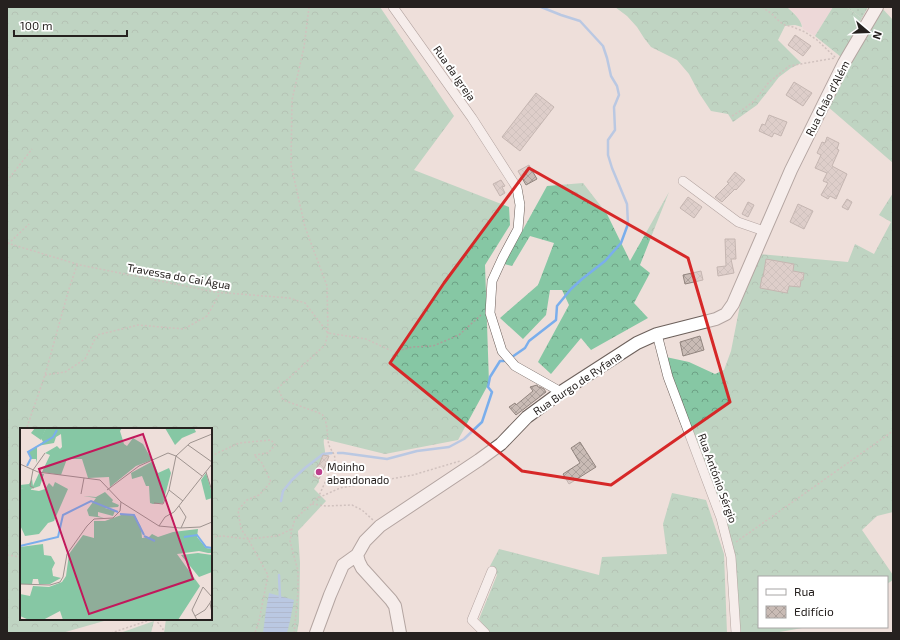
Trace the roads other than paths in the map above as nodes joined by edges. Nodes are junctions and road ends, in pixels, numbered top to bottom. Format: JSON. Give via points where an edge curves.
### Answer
{"nodes":[{"id":1,"x":393,"y":7,"type":"edge"},
{"id":2,"x":876,"y":7,"type":"edge"},
{"id":3,"x":791,"y":170,"type":"joint"},
{"id":4,"x":683,"y":181,"type":"dead end"},
{"id":5,"x":764,"y":231,"type":"junction"},
{"id":6,"x":657,"y":334,"type":"junction"},
{"id":7,"x":561,"y":392,"type":"junction"},
{"id":8,"x":358,"y":555,"type":"junction"},
{"id":9,"x":492,"y":571,"type":"dead end"},
{"id":10,"x":316,"y":633,"type":"edge"},
{"id":11,"x":400,"y":633,"type":"edge"},
{"id":12,"x":485,"y":633,"type":"edge"},
{"id":13,"x":736,"y":633,"type":"edge"}],
"edges":[{"from":1,"to":7,"type":"street","name":"Rua da Igreja","via":[[472,118],[517,188],[520,205],[518,229],[492,281],[491,314],[502,350],[515,366]]},
{"from":2,"to":3,"type":"main road","name":"Rua Chão d'Além","via":[[840,60]]},
{"from":3,"to":5,"type":"main road","name":"Rua Burgo de Ryfana"},
{"from":4,"to":5,"type":"street","via":[[738,222]]},
{"from":5,"to":6,"type":"main road","name":"Rua Burgo de Ryfana","via":[[733,304],[726,314],[716,319]]},
{"from":6,"to":7,"type":"main road","name":"Rua Burgo de Ryfana","via":[[637,343]]},
{"from":6,"to":13,"type":"street","name":"Rua António Sérgio","via":[[668,376],[721,518],[729,547]]},
{"from":7,"to":8,"type":"main road","name":"Rua Burgo de Ryfana","via":[[527,417],[501,444],[485,456],[380,526],[365,541]]},
{"from":8,"to":10,"type":"main road","via":[[343,565]]},
{"from":8,"to":11,"type":"main road","via":[[362,568],[395,606]]},
{"from":9,"to":12,"type":"street","via":[[472,620]]}]}
